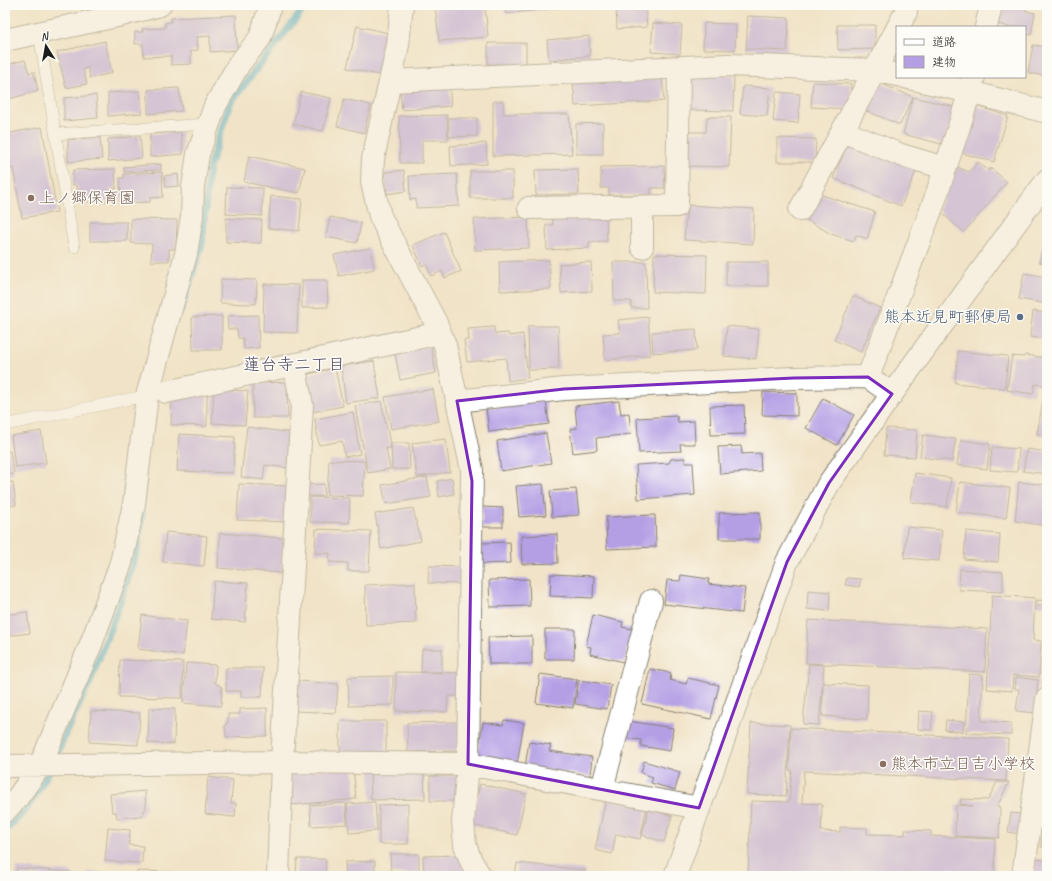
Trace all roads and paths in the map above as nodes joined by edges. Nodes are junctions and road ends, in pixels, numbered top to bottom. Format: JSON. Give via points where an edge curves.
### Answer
{"nodes":[{"id":1,"x":11,"y":5,"type":"edge"},
{"id":2,"x":160,"y":5,"type":"edge"},
{"id":3,"x":269,"y":5,"type":"edge"},
{"id":4,"x":402,"y":5,"type":"edge"},
{"id":5,"x":991,"y":5,"type":"edge"},
{"id":6,"x":5,"y":6,"type":"edge"},
{"id":7,"x":986,"y":26,"type":"edge"},
{"id":8,"x":896,"y":31,"type":"edge"},
{"id":9,"x":39,"y":33,"type":"junction"},
{"id":10,"x":5,"y":40,"type":"edge"},
{"id":11,"x":679,"y":67,"type":"junction"},
{"id":12,"x":875,"y":70,"type":"junction"},
{"id":13,"x":896,"y":75,"type":"edge"},
{"id":14,"x":915,"y":78,"type":"edge"},
{"id":15,"x":390,"y":80,"type":"junction"},
{"id":16,"x":972,"y":84,"type":"edge"},
{"id":17,"x":1047,"y":112,"type":"edge"},
{"id":18,"x":208,"y":124,"type":"junction"},
{"id":19,"x":842,"y":131,"type":"junction"},
{"id":20,"x":55,"y":134,"type":"junction"},
{"id":21,"x":945,"y":168,"type":"junction"},
{"id":22,"x":1047,"y":180,"type":"edge"},
{"id":23,"x":642,"y":207,"type":"junction"},
{"id":24,"x":529,"y":208,"type":"dead end"},
{"id":25,"x":800,"y":210,"type":"dead end"},
{"id":26,"x":642,"y":247,"type":"dead end"},
{"id":27,"x":74,"y":248,"type":"dead end"},
{"id":28,"x":440,"y":333,"type":"junction"},
{"id":29,"x":294,"y":364,"type":"junction"},
{"id":30,"x":868,"y":377,"type":"junction"},
{"id":31,"x":154,"y":394,"type":"junction"},
{"id":32,"x":892,"y":394,"type":"junction"},
{"id":33,"x":457,"y":401,"type":"junction"},
{"id":34,"x":5,"y":425,"type":"edge"},
{"id":35,"x":651,"y":601,"type":"dead end"},
{"id":36,"x":1047,"y":699,"type":"edge"},
{"id":37,"x":1045,"y":720,"type":"edge"},
{"id":38,"x":282,"y":762,"type":"junction"},
{"id":39,"x":468,"y":764,"type":"junction"},
{"id":40,"x":5,"y":766,"type":"edge"},
{"id":41,"x":40,"y":766,"type":"junction"},
{"id":42,"x":602,"y":789,"type":"junction"},
{"id":43,"x":698,"y":808,"type":"junction"},
{"id":44,"x":5,"y":811,"type":"edge"},
{"id":45,"x":278,"y":876,"type":"edge"},
{"id":46,"x":480,"y":876,"type":"edge"},
{"id":47,"x":675,"y":876,"type":"edge"},
{"id":48,"x":1024,"y":876,"type":"edge"}],
"edges":[{"from":1,"to":6,"type":"path"},
{"from":2,"to":9,"type":"street"},
{"from":3,"to":18,"type":"street","via":[[260,38],[239,64],[215,106]]},
{"from":4,"to":15,"type":"street","via":[[398,45]]},
{"from":5,"to":7,"type":"street"},
{"from":8,"to":12,"type":"street"},
{"from":9,"to":10,"type":"street"},
{"from":9,"to":20,"type":"lane"},
{"from":11,"to":12,"type":"street","via":[[728,65]]},
{"from":11,"to":15,"type":"street"},
{"from":11,"to":23,"type":"street","via":[[677,206]]},
{"from":12,"to":13,"type":"street"},
{"from":12,"to":19,"type":"street"},
{"from":14,"to":16,"type":"street"},
{"from":15,"to":28,"type":"street","via":[[373,160],[372,182],[375,198],[380,216]]},
{"from":16,"to":17,"type":"street"},
{"from":16,"to":21,"type":"street"},
{"from":18,"to":20,"type":"lane"},
{"from":18,"to":31,"type":"street","via":[[198,154],[186,254]]},
{"from":19,"to":21,"type":"street","via":[[901,155]]},
{"from":19,"to":25,"type":"street"},
{"from":20,"to":27,"type":"lane"},
{"from":21,"to":30,"type":"street"},
{"from":22,"to":32,"type":"street"},
{"from":23,"to":24,"type":"street"},
{"from":23,"to":26,"type":"street"},
{"from":28,"to":29,"type":"street"},
{"from":28,"to":33,"type":"street"},
{"from":29,"to":31,"type":"street"},
{"from":29,"to":38,"type":"street","via":[[302,405]]},
{"from":30,"to":32,"type":"street"},
{"from":30,"to":33,"type":"street","via":[[564,389]]},
{"from":31,"to":34,"type":"lane"},
{"from":31,"to":41,"type":"street","via":[[122,563]]},
{"from":32,"to":43,"type":"street","via":[[829,484],[787,562]]},
{"from":33,"to":39,"type":"street","via":[[470,458],[472,481]]},
{"from":35,"to":42,"type":"street"},
{"from":36,"to":37,"type":"street"},
{"from":37,"to":48,"type":"street"},
{"from":38,"to":39,"type":"street"},
{"from":38,"to":41,"type":"street"},
{"from":38,"to":45,"type":"street"},
{"from":39,"to":42,"type":"street"},
{"from":39,"to":46,"type":"street","via":[[463,822],[465,845]]},
{"from":40,"to":41,"type":"street"},
{"from":41,"to":44,"type":"street"},
{"from":42,"to":43,"type":"street"},
{"from":43,"to":47,"type":"street"}]}
